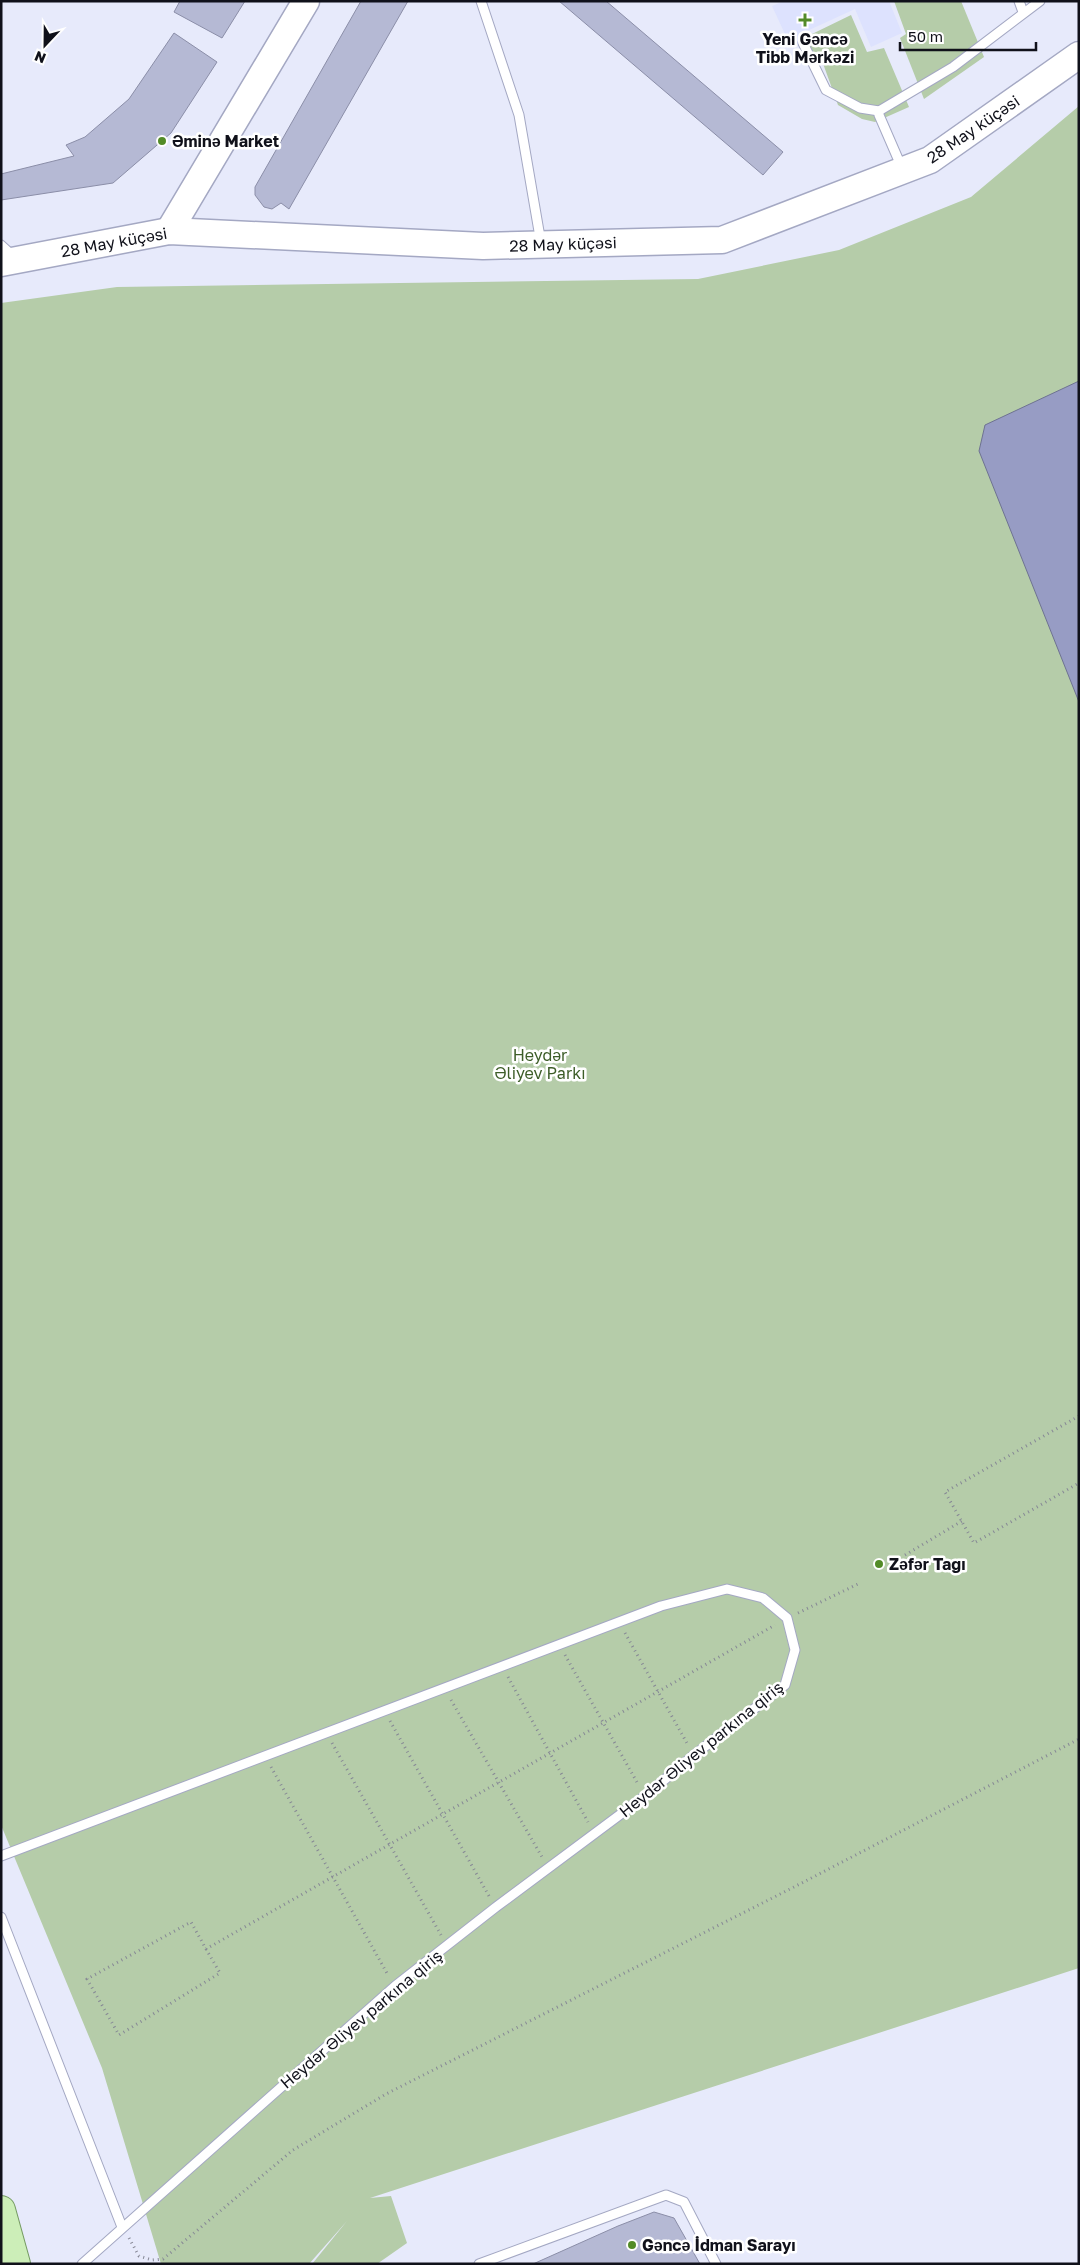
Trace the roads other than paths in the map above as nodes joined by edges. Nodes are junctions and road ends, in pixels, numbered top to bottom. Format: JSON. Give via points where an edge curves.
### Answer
{"nodes":[{"id":1,"x":306,"y":1,"type":"edge"},
{"id":2,"x":481,"y":1,"type":"edge"},
{"id":3,"x":1019,"y":1,"type":"edge"},
{"id":4,"x":1040,"y":1,"type":"edge"},
{"id":5,"x":1023,"y":12,"type":"junction"},
{"id":6,"x":803,"y":43,"type":"dead end"},
{"id":7,"x":1079,"y":55,"type":"edge"},
{"id":8,"x":879,"y":111,"type":"junction"},
{"id":9,"x":903,"y":170,"type":"junction"},
{"id":10,"x":169,"y":231,"type":"junction"},
{"id":11,"x":541,"y":245,"type":"junction"},
{"id":12,"x":6,"y":256,"type":"edge"},
{"id":13,"x":1,"y":1856,"type":"edge"},
{"id":14,"x":1,"y":1917,"type":"edge"},
{"id":15,"x":1,"y":2210,"type":"edge"},
{"id":16,"x":122,"y":2227,"type":"junction"},
{"id":17,"x":16,"y":2264,"type":"edge"},
{"id":18,"x":82,"y":2264,"type":"edge"},
{"id":19,"x":479,"y":2264,"type":"edge"},
{"id":20,"x":716,"y":2264,"type":"edge"}],
"edges":[{"from":1,"to":10,"type":"main road"},
{"from":2,"to":11,"type":"lane","via":[[520,115]]},
{"from":3,"to":5,"type":"lane"},
{"from":4,"to":5,"type":"lane"},
{"from":5,"to":8,"type":"lane","via":[[953,67]]},
{"from":6,"to":8,"type":"lane","via":[[826,90],[860,108]]},
{"from":7,"to":9,"type":"main road","name":"28 May küçəsi","via":[[930,160]]},
{"from":8,"to":9,"type":"lane"},
{"from":9,"to":11,"type":"main road","name":"28 May küçəsi","via":[[722,240]]},
{"from":10,"to":11,"type":"main road","name":"28 May küçəsi","via":[[483,246]]},
{"from":10,"to":12,"type":"main road","name":"28 May küçəsi"},
{"from":13,"to":16,"type":"lane","name":"Heydər Əliyev parkına qiriş","via":[[661,1606],[727,1589],[763,1598],[787,1618],[795,1650],[785,1685],[395,1986]]},
{"from":14,"to":16,"type":"lane"},
{"from":15,"to":17,"type":"main road"},
{"from":16,"to":18,"type":"lane","name":"Heydər Əliyev parkına qiriş"},
{"from":19,"to":20,"type":"lane","via":[[666,2195],[684,2202]]}]}
